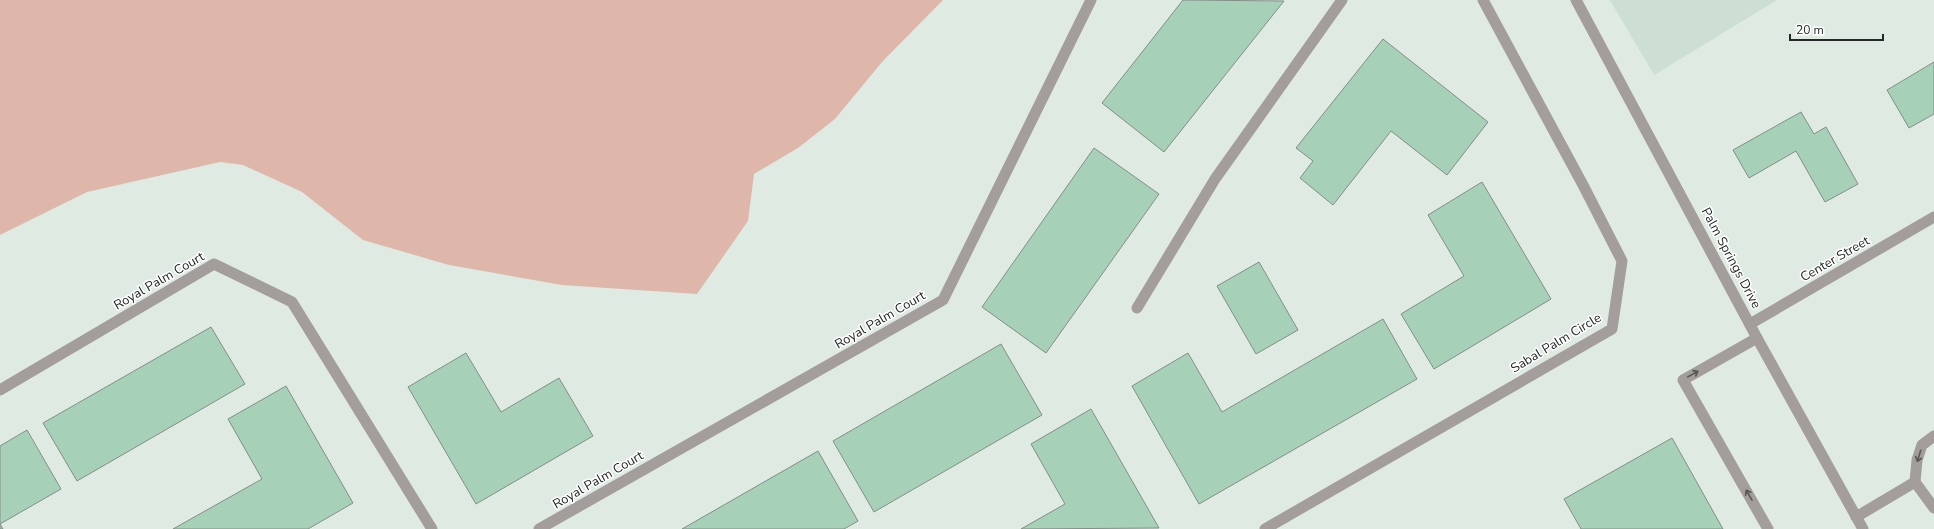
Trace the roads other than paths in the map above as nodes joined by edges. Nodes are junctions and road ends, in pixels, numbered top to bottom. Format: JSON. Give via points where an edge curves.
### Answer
{"nodes":[{"id":1,"x":1091,"y":0,"type":"edge"},
{"id":2,"x":1342,"y":0,"type":"edge"},
{"id":3,"x":1483,"y":0,"type":"edge"},
{"id":4,"x":1576,"y":0,"type":"edge"},
{"id":5,"x":1934,"y":217,"type":"edge"},
{"id":6,"x":1137,"y":308,"type":"dead end"},
{"id":7,"x":1750,"y":324,"type":"junction"},
{"id":8,"x":1757,"y":338,"type":"junction"},
{"id":9,"x":0,"y":390,"type":"edge"},
{"id":10,"x":1934,"y":436,"type":"edge"},
{"id":11,"x":1915,"y":482,"type":"junction"},
{"id":12,"x":1934,"y":508,"type":"edge"},
{"id":13,"x":1856,"y":517,"type":"junction"},
{"id":14,"x":432,"y":529,"type":"edge"},
{"id":15,"x":539,"y":529,"type":"edge"},
{"id":16,"x":1265,"y":529,"type":"edge"},
{"id":17,"x":1768,"y":529,"type":"edge"},
{"id":18,"x":1862,"y":529,"type":"edge"}],
"edges":[{"from":1,"to":15,"type":"street","name":"Royal Palm Court","via":[[943,300]]},
{"from":2,"to":6,"type":"street","via":[[1215,179]]},
{"from":3,"to":16,"type":"street","name":"Sabal Palm Circle","via":[[1622,261],[1612,328]]},
{"from":4,"to":7,"type":"street","name":"Palm Springs Drive"},
{"from":5,"to":7,"type":"street","name":"Center Street"},
{"from":7,"to":8,"type":"street","name":"Palm Springs Drive"},
{"from":8,"to":13,"type":"street","name":"Palm Springs Drive"},
{"from":17,"to":8,"type":"street","one_way":true,"via":[[1684,380]]},
{"from":9,"to":14,"type":"street","name":"Royal Palm Court","via":[[214,264],[292,302]]},
{"from":10,"to":11,"type":"street","one_way":true,"via":[[1922,446],[1917,460]]},
{"from":11,"to":12,"type":"street"},
{"from":11,"to":13,"type":"street"},
{"from":13,"to":18,"type":"street","name":"Palm Springs Drive"}]}
